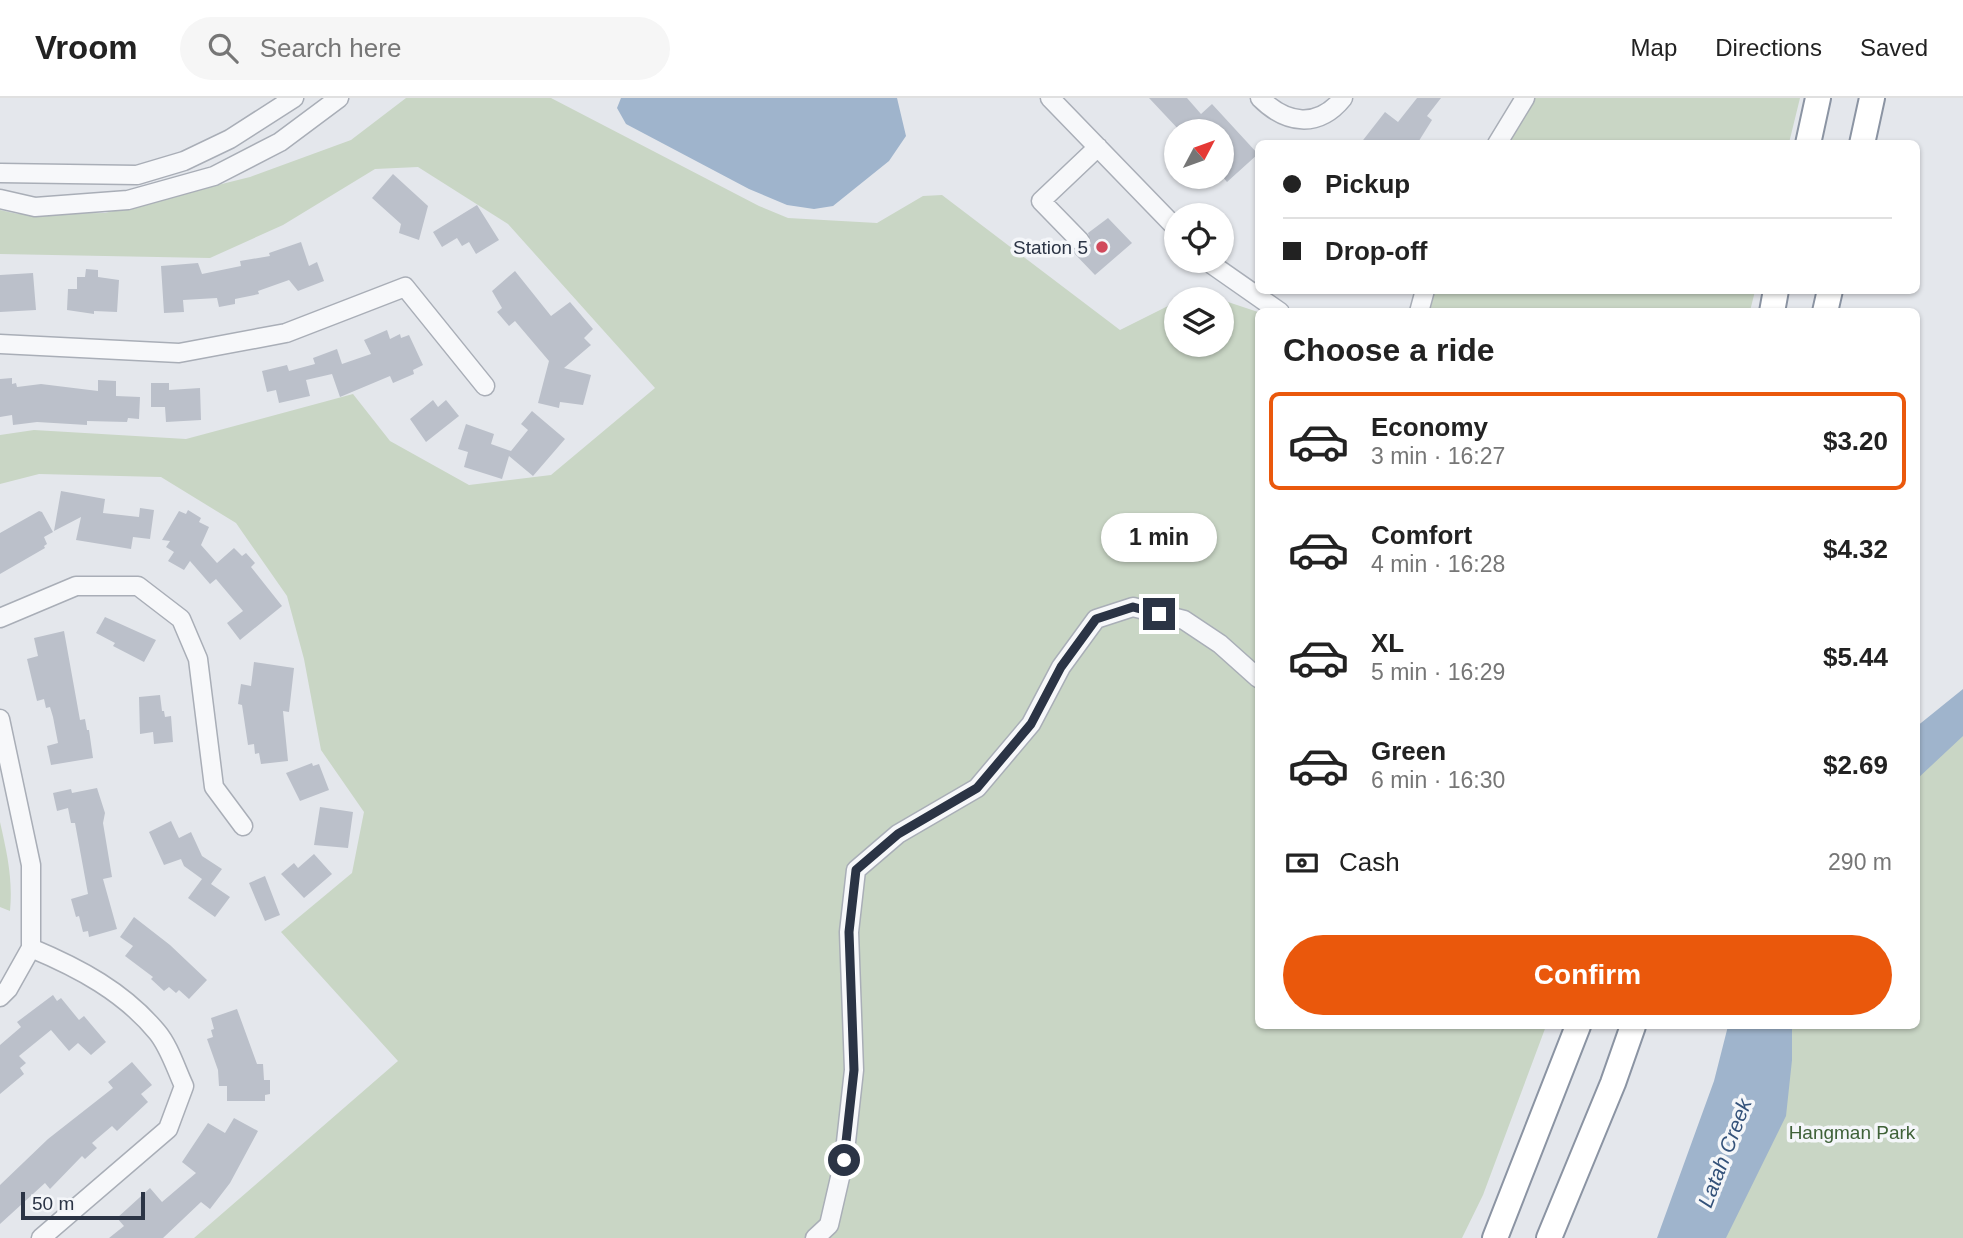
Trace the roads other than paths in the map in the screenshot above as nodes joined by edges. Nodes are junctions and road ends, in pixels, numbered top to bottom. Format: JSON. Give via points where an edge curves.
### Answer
{"nodes":[{"id":1,"x":294,"y":98,"type":"edge"},
{"id":2,"x":339,"y":98,"type":"edge"},
{"id":3,"x":1050,"y":98,"type":"edge"},
{"id":4,"x":1260,"y":98,"type":"edge"},
{"id":5,"x":1343,"y":98,"type":"edge"},
{"id":6,"x":1525,"y":98,"type":"edge"},
{"id":7,"x":1818,"y":98,"type":"edge"},
{"id":8,"x":1872,"y":98,"type":"edge"},
{"id":9,"x":1499,"y":140,"type":"edge"},
{"id":10,"x":1809,"y":140,"type":"edge"},
{"id":11,"x":1863,"y":140,"type":"edge"},
{"id":12,"x":1098,"y":146,"type":"junction"},
{"id":13,"x":0,"y":173,"type":"edge"},
{"id":14,"x":0,"y":199,"type":"edge"},
{"id":15,"x":1164,"y":215,"type":"edge"},
{"id":16,"x":1080,"y":241,"type":"dead end"},
{"id":17,"x":1224,"y":273,"type":"edge"},
{"id":18,"x":1274,"y":308,"type":"edge"},
{"id":19,"x":0,"y":344,"type":"edge"},
{"id":20,"x":485,"y":386,"type":"dead end"},
{"id":21,"x":0,"y":618,"type":"edge"},
{"id":22,"x":1255,"y":675,"type":"edge"},
{"id":23,"x":0,"y":719,"type":"edge"},
{"id":24,"x":2,"y":738,"type":"edge"},
{"id":25,"x":243,"y":826,"type":"dead end"},
{"id":26,"x":31,"y":948,"type":"junction"},
{"id":27,"x":0,"y":997,"type":"edge"},
{"id":28,"x":1577,"y":1029,"type":"edge"},
{"id":29,"x":1632,"y":1029,"type":"edge"},
{"id":30,"x":41,"y":1238,"type":"edge"},
{"id":31,"x":816,"y":1238,"type":"edge"},
{"id":32,"x":1496,"y":1238,"type":"edge"},
{"id":33,"x":1549,"y":1238,"type":"edge"}],
"edges":[{"from":1,"to":13,"type":"street","via":[[230,139],[184,161],[137,175]]},
{"from":2,"to":14,"type":"street","via":[[279,142],[214,176],[128,200],[35,207]]},
{"from":3,"to":12,"type":"street"},
{"from":4,"to":5,"type":"street","via":[[1288,119],[1316,118]]},
{"from":6,"to":9,"type":"street"},
{"from":7,"to":10,"type":"highway"},
{"from":8,"to":11,"type":"highway"},
{"from":12,"to":15,"type":"street"},
{"from":12,"to":16,"type":"street","via":[[1041,201]]},
{"from":17,"to":18,"type":"street"},
{"from":19,"to":20,"type":"street","via":[[179,353],[286,332],[405,288]]},
{"from":21,"to":25,"type":"street","via":[[76,586],[138,586],[181,619],[198,659],[214,787]]},
{"from":22,"to":31,"type":"street","via":[[1184,620],[1133,607],[1096,619],[1061,667],[1031,724],[977,788],[898,834],[856,870],[849,932],[854,1070],[844,1160],[829,1225]]},
{"from":23,"to":24,"type":"street"},
{"from":24,"to":26,"type":"street","via":[[31,865]]},
{"from":26,"to":27,"type":"street"},
{"from":26,"to":30,"type":"street","via":[[111,989],[159,1034],[184,1086],[169,1129]]},
{"from":28,"to":32,"type":"highway"},
{"from":29,"to":33,"type":"highway"}]}
